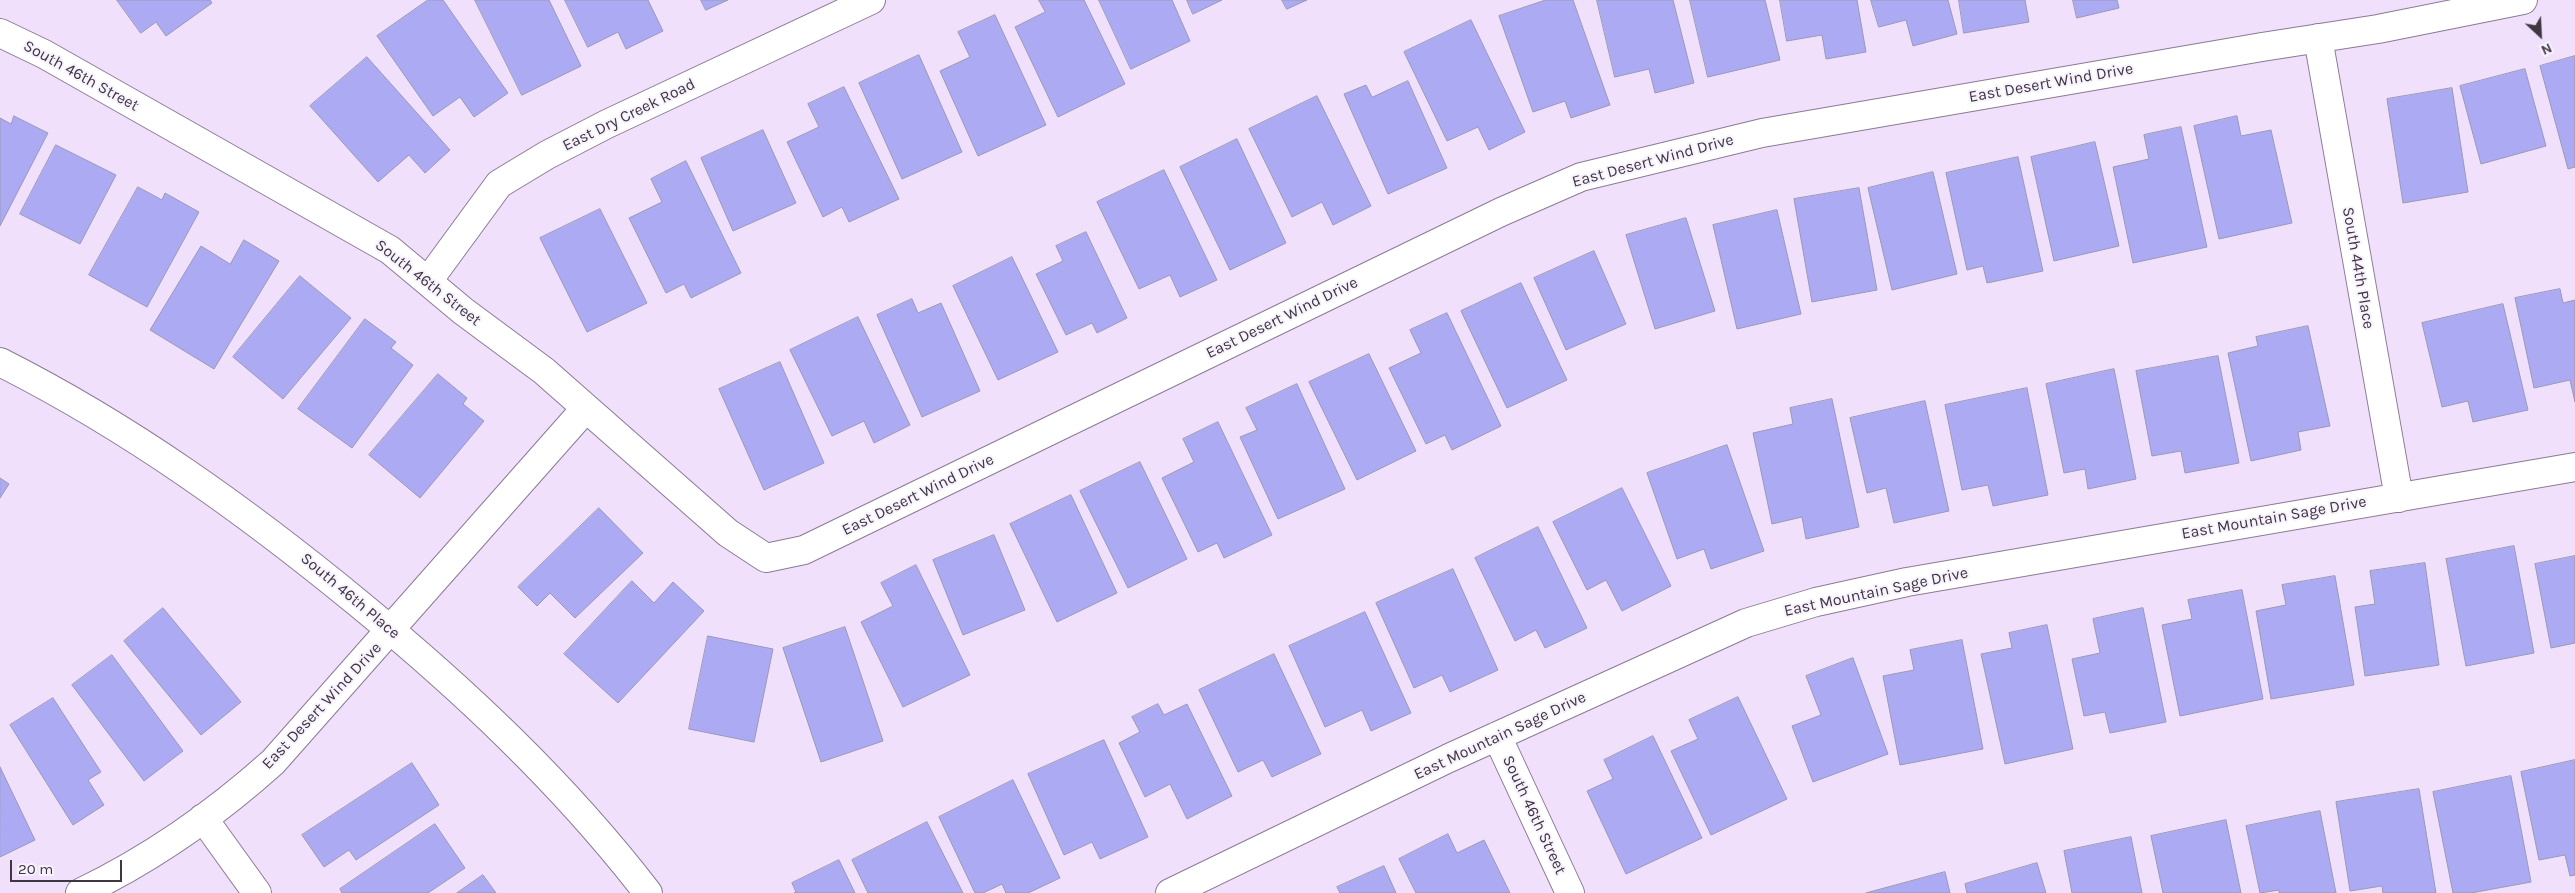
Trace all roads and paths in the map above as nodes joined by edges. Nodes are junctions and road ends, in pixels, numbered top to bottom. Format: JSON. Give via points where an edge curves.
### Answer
{"nodes":[{"id":1,"x":871,"y":0,"type":"edge"},
{"id":2,"x":2523,"y":0,"type":"edge"},
{"id":3,"x":0,"y":33,"type":"edge"},
{"id":4,"x":2318,"y":38,"type":"junction"},
{"id":5,"x":428,"y":281,"type":"junction"},
{"id":6,"x":0,"y":362,"type":"edge"},
{"id":7,"x":586,"y":408,"type":"junction"},
{"id":8,"x":2575,"y":467,"type":"edge"},
{"id":9,"x":2399,"y":498,"type":"junction"},
{"id":10,"x":766,"y":558,"type":"joint"},
{"id":11,"x":391,"y":630,"type":"junction"},
{"id":12,"x":1497,"y":736,"type":"junction"},
{"id":13,"x":203,"y":818,"type":"junction"},
{"id":14,"x":80,"y":893,"type":"edge"},
{"id":15,"x":257,"y":893,"type":"edge"},
{"id":16,"x":648,"y":893,"type":"edge"},
{"id":17,"x":1170,"y":893,"type":"edge"},
{"id":18,"x":1570,"y":893,"type":"edge"}],
"edges":[{"from":1,"to":5,"type":"street","name":"East Dry Creek Road","via":[[607,124],[499,184]]},
{"from":2,"to":4,"type":"street","name":"East Desert Wind Drive","via":[[2378,30]]},
{"from":3,"to":5,"type":"street","name":"South 46th Street","via":[[44,54],[390,250]]},
{"from":4,"to":9,"type":"street","name":"South 44th Place"},
{"from":4,"to":10,"type":"street","name":"East Desert Wind Drive","via":[[1762,133],[1581,177],[1501,212],[804,550]]},
{"from":5,"to":7,"type":"street","name":"South 46th Street","via":[[544,371]]},
{"from":6,"to":11,"type":"street","name":"South 46th Place","via":[[65,395],[205,484]]},
{"from":7,"to":10,"type":"street","name":"South 46th Street","via":[[728,533]]},
{"from":7,"to":11,"type":"street","name":"East Desert Wind Drive"},
{"from":8,"to":9,"type":"street","name":"East Mountain Sage Drive"},
{"from":9,"to":12,"type":"street","name":"East Mountain Sage Drive","via":[[1907,582],[1816,602],[1746,623]]},
{"from":11,"to":13,"type":"street","name":"East Desert Wind Drive","via":[[273,762],[235,796]]},
{"from":11,"to":16,"type":"street","name":"South 46th Place","via":[[505,731],[611,845]]},
{"from":12,"to":17,"type":"street","name":"East Mountain Sage Drive"},
{"from":12,"to":18,"type":"street","name":"South 46th Street"},
{"from":13,"to":14,"type":"street","name":"East Desert Wind Drive","via":[[126,871]]},
{"from":13,"to":15,"type":"street"}]}
